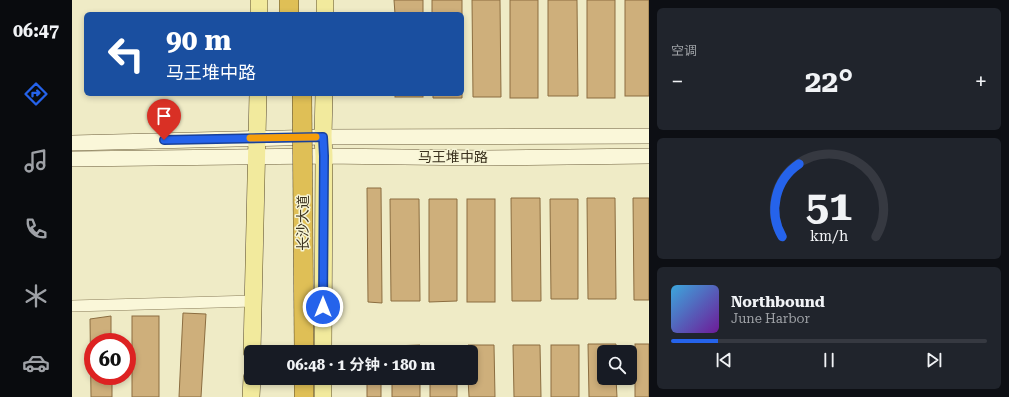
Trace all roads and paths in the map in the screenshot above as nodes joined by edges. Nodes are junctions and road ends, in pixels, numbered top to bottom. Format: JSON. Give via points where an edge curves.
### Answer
{"nodes":[{"id":1,"x":259,"y":0,"type":"edge"},
{"id":2,"x":289,"y":0,"type":"edge"},
{"id":3,"x":301,"y":0,"type":"edge"},
{"id":4,"x":325,"y":0,"type":"edge"},
{"id":5,"x":259,"y":12,"type":"edge"},
{"id":6,"x":289,"y":12,"type":"edge"},
{"id":7,"x":301,"y":12,"type":"edge"},
{"id":8,"x":325,"y":12,"type":"edge"},
{"id":9,"x":258,"y":96,"type":"edge"},
{"id":10,"x":290,"y":96,"type":"edge"},
{"id":11,"x":302,"y":96,"type":"edge"},
{"id":12,"x":324,"y":96,"type":"edge"},
{"id":13,"x":649,"y":136,"type":"edge"},
{"id":14,"x":323,"y":137,"type":"junction"},
{"id":15,"x":257,"y":138,"type":"junction"},
{"id":16,"x":72,"y":143,"type":"edge"},
{"id":17,"x":324,"y":156,"type":"junction"},
{"id":18,"x":649,"y":156,"type":"edge"},
{"id":19,"x":257,"y":157,"type":"junction"},
{"id":20,"x":72,"y":159,"type":"edge"},
{"id":21,"x":254,"y":301,"type":"junction"},
{"id":22,"x":72,"y":306,"type":"edge"},
{"id":23,"x":252,"y":345,"type":"edge"},
{"id":24,"x":291,"y":345,"type":"edge"},
{"id":25,"x":304,"y":345,"type":"edge"},
{"id":26,"x":323,"y":345,"type":"edge"},
{"id":27,"x":252,"y":385,"type":"edge"},
{"id":28,"x":291,"y":385,"type":"edge"},
{"id":29,"x":304,"y":385,"type":"edge"},
{"id":30,"x":323,"y":385,"type":"edge"},
{"id":31,"x":251,"y":397,"type":"edge"},
{"id":32,"x":291,"y":397,"type":"edge"},
{"id":33,"x":304,"y":397,"type":"edge"},
{"id":34,"x":323,"y":397,"type":"edge"}],
"edges":[{"from":1,"to":5,"type":"main road"},
{"from":2,"to":6,"type":"highway"},
{"from":3,"to":7,"type":"highway"},
{"from":4,"to":8,"type":"main road"},
{"from":9,"to":15,"type":"main road"},
{"from":10,"to":24,"type":"highway","name":"长沙大道"},
{"from":11,"to":25,"type":"highway","name":"长沙大道","bridge":true},
{"from":12,"to":14,"type":"main road"},
{"from":13,"to":14,"type":"main road","name":"马王堆中路"},
{"from":14,"to":15,"type":"main road","name":"马王堆中路"},
{"from":14,"to":17,"type":"main road"},
{"from":15,"to":16,"type":"main road","name":"马王堆中路"},
{"from":15,"to":19,"type":"main road"},
{"from":17,"to":18,"type":"main road","name":"马王堆中路"},
{"from":17,"to":19,"type":"main road","name":"马王堆中路"},
{"from":17,"to":26,"type":"main road"},
{"from":19,"to":20,"type":"main road","name":"马王堆中路"},
{"from":19,"to":21,"type":"main road"},
{"from":21,"to":22,"type":"street"},
{"from":21,"to":23,"type":"main road"},
{"from":27,"to":31,"type":"main road"},
{"from":28,"to":32,"type":"highway"},
{"from":29,"to":33,"type":"highway"},
{"from":30,"to":34,"type":"main road"}]}
